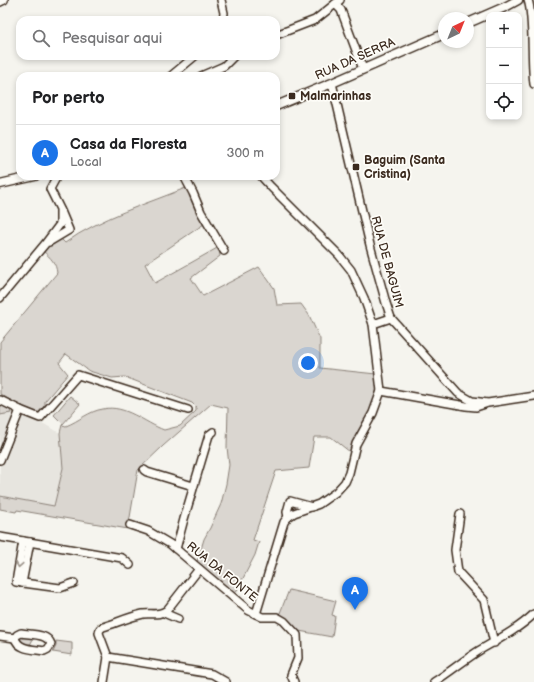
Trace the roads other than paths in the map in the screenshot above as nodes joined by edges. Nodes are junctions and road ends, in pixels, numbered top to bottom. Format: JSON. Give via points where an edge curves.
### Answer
{"nodes":[{"id":1,"x":4,"y":0,"type":"edge"},
{"id":2,"x":221,"y":0,"type":"edge"},
{"id":3,"x":518,"y":0,"type":"edge"},
{"id":4,"x":528,"y":0,"type":"edge"},
{"id":5,"x":0,"y":2,"type":"edge"},
{"id":6,"x":338,"y":2,"type":"edge"},
{"id":7,"x":224,"y":16,"type":"edge"},
{"id":8,"x":474,"y":20,"type":"edge"},
{"id":9,"x":280,"y":33,"type":"edge"},
{"id":10,"x":438,"y":37,"type":"edge"},
{"id":11,"x":190,"y":60,"type":"edge"},
{"id":12,"x":230,"y":60,"type":"edge"},
{"id":13,"x":363,"y":69,"type":"junction"},
{"id":14,"x":176,"y":72,"type":"edge"},
{"id":15,"x":210,"y":72,"type":"edge"},
{"id":16,"x":332,"y":83,"type":"junction"},
{"id":17,"x":534,"y":84,"type":"edge"},
{"id":18,"x":280,"y":104,"type":"edge"},
{"id":19,"x":18,"y":180,"type":"edge"},
{"id":20,"x":54,"y":180,"type":"edge"},
{"id":21,"x":186,"y":180,"type":"edge"},
{"id":22,"x":264,"y":180,"type":"edge"},
{"id":23,"x":0,"y":184,"type":"edge"},
{"id":24,"x":60,"y":209,"type":"junction"},
{"id":25,"x":45,"y":244,"type":"junction"},
{"id":26,"x":224,"y":251,"type":"dead end"},
{"id":27,"x":0,"y":298,"type":"edge"},
{"id":28,"x":391,"y":318,"type":"junction"},
{"id":29,"x":373,"y":324,"type":"junction"},
{"id":30,"x":381,"y":391,"type":"junction"},
{"id":31,"x":534,"y":396,"type":"edge"},
{"id":32,"x":0,"y":400,"type":"edge"},
{"id":33,"x":488,"y":403,"type":"junction"},
{"id":34,"x":20,"y":410,"type":"junction"},
{"id":35,"x":188,"y":410,"type":"dead end"},
{"id":36,"x":213,"y":432,"type":"dead end"},
{"id":37,"x":0,"y":460,"type":"edge"},
{"id":38,"x":144,"y":470,"type":"dead end"},
{"id":39,"x":193,"y":486,"type":"junction"},
{"id":40,"x":313,"y":507,"type":"junction"},
{"id":41,"x":460,"y":514,"type":"dead end"},
{"id":42,"x":288,"y":517,"type":"junction"},
{"id":43,"x":130,"y":525,"type":"dead end"},
{"id":44,"x":0,"y":537,"type":"edge"},
{"id":45,"x":27,"y":542,"type":"junction"},
{"id":46,"x":176,"y":549,"type":"junction"},
{"id":47,"x":130,"y":565,"type":"dead end"},
{"id":48,"x":199,"y":569,"type":"junction"},
{"id":49,"x":74,"y":583,"type":"dead end"},
{"id":50,"x":164,"y":613,"type":"junction"},
{"id":51,"x":256,"y":614,"type":"junction"},
{"id":52,"x":534,"y":614,"type":"edge"},
{"id":53,"x":178,"y":619,"type":"dead end"},
{"id":54,"x":0,"y":636,"type":"edge"},
{"id":55,"x":15,"y":638,"type":"dead end"},
{"id":56,"x":494,"y":643,"type":"junction"},
{"id":57,"x":108,"y":657,"type":"junction"},
{"id":58,"x":104,"y":682,"type":"edge"},
{"id":59,"x":226,"y":682,"type":"edge"},
{"id":60,"x":294,"y":682,"type":"edge"},
{"id":61,"x":434,"y":682,"type":"edge"}],
"edges":[{"from":1,"to":5,"type":"street"},
{"from":2,"to":7,"type":"street"},
{"from":3,"to":8,"type":"main road"},
{"from":4,"to":17,"type":"street","via":[[532,6]]},
{"from":6,"to":9,"type":"street","via":[[315,20]]},
{"from":6,"to":13,"type":"street"},
{"from":10,"to":13,"type":"main road","name":"RUA DA SERRA"},
{"from":11,"to":14,"type":"street"},
{"from":12,"to":15,"type":"street","via":[[224,66]]},
{"from":13,"to":16,"type":"main road","name":"RUA DA SERRA"},
{"from":16,"to":18,"type":"main road","name":"RUA DA SERRA"},
{"from":16,"to":28,"type":"street","name":"RUA DE BAGUIM","via":[[370,245]]},
{"from":19,"to":23,"type":"main road"},
{"from":20,"to":24,"type":"street","via":[[50,189]]},
{"from":21,"to":26,"type":"street"},
{"from":22,"to":29,"type":"street","via":[[351,270]]},
{"from":24,"to":25,"type":"street","via":[[60,224]]},
{"from":24,"to":25,"type":"street","via":[[69,230]]},
{"from":25,"to":27,"type":"street"},
{"from":28,"to":29,"type":"street"},
{"from":28,"to":33,"type":"street","name":"RUA DE BAGUIM","via":[[458,394],[472,401]]},
{"from":29,"to":30,"type":"street"},
{"from":30,"to":33,"type":"street","via":[[476,407]]},
{"from":30,"to":40,"type":"street","via":[[373,413],[356,444],[345,482],[336,492]]},
{"from":31,"to":33,"type":"street","name":"RUA DE BAGUIM"},
{"from":32,"to":34,"type":"street"},
{"from":34,"to":35,"type":"street","via":[[40,418],[78,374]]},
{"from":34,"to":37,"type":"street"},
{"from":36,"to":39,"type":"street","via":[[209,435]]},
{"from":38,"to":39,"type":"street"},
{"from":39,"to":46,"type":"street"},
{"from":40,"to":42,"type":"street"},
{"from":40,"to":42,"type":"street","via":[[290,501]]},
{"from":41,"to":56,"type":"street","via":[[455,550],[458,572],[484,600]]},
{"from":42,"to":51,"type":"street","via":[[284,522]]},
{"from":43,"to":46,"type":"street","name":"RUA DA FONTE","via":[[148,531]]},
{"from":44,"to":45,"type":"street"},
{"from":45,"to":47,"type":"street","via":[[122,558]]},
{"from":45,"to":49,"type":"street","via":[[16,582],[60,588]]},
{"from":46,"to":48,"type":"street","name":"RUA DA FONTE"},
{"from":48,"to":50,"type":"street"},
{"from":48,"to":51,"type":"street","name":"RUA DA FONTE"},
{"from":50,"to":53,"type":"street"},
{"from":50,"to":57,"type":"street","via":[[144,614],[103,626],[99,633]]},
{"from":51,"to":60,"type":"street","name":"RUA DA FONTE","via":[[284,621],[297,635],[298,658],[291,674]]},
{"from":52,"to":56,"type":"street","via":[[524,624]]},
{"from":54,"to":55,"type":"street"},
{"from":56,"to":61,"type":"street"},
{"from":57,"to":58,"type":"street"},
{"from":57,"to":59,"type":"street","via":[[212,674]]}]}
